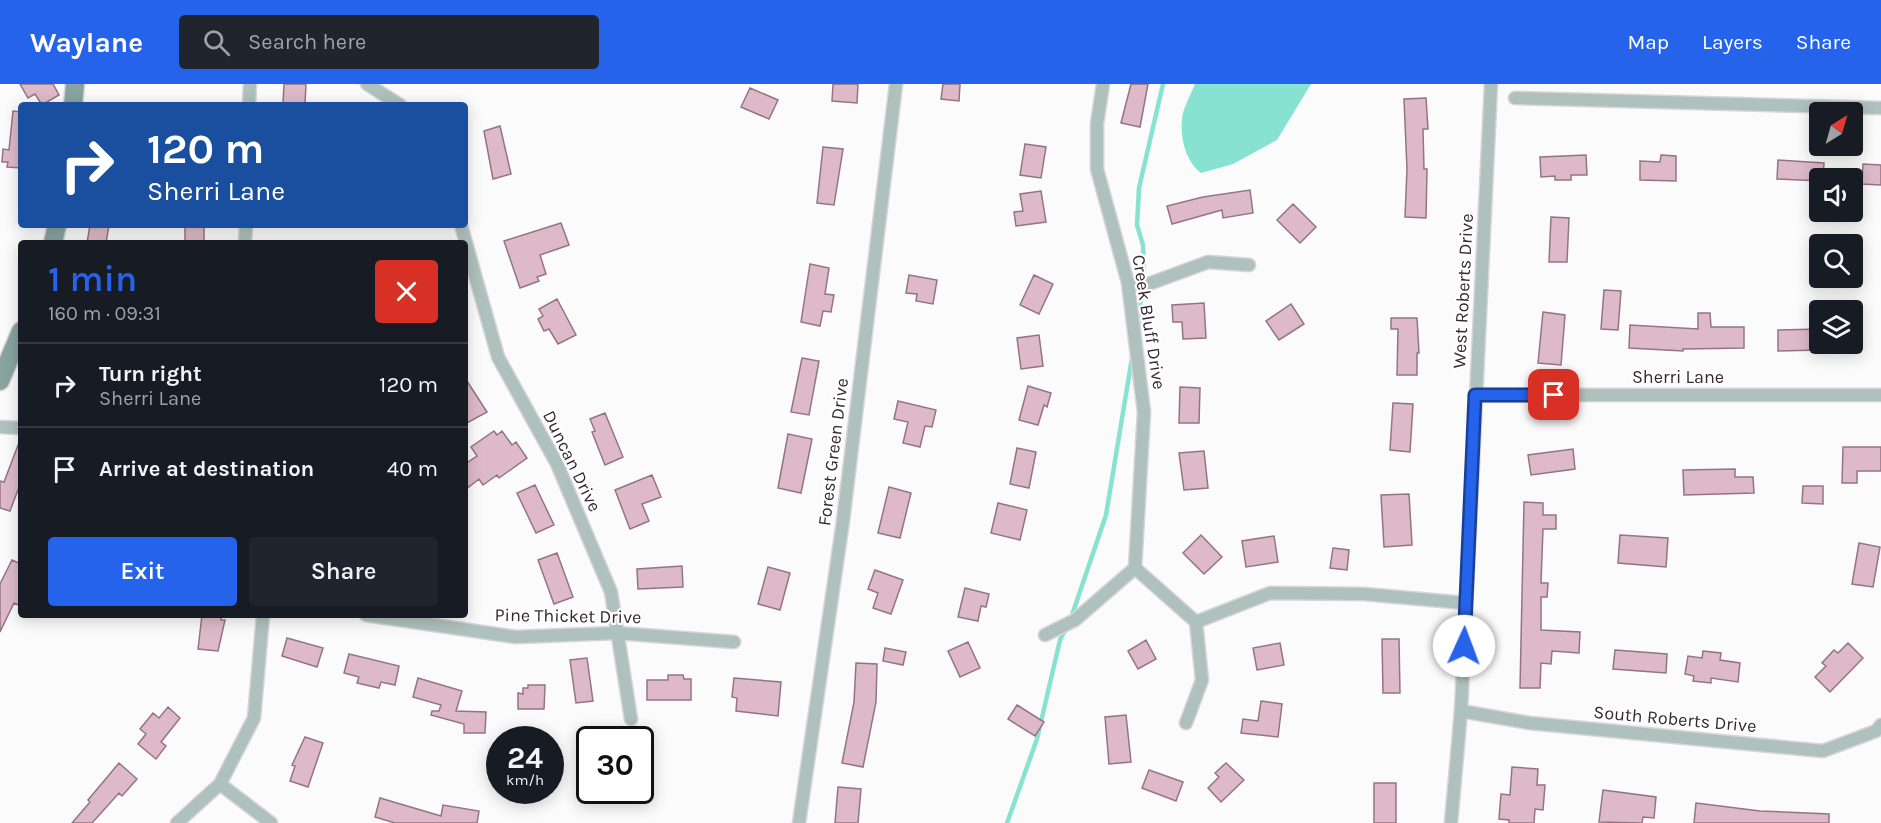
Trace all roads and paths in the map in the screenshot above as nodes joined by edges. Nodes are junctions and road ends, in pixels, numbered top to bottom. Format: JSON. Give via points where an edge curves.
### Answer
{"nodes":[{"id":1,"x":75,"y":84,"type":"edge"},
{"id":2,"x":250,"y":84,"type":"edge"},
{"id":3,"x":367,"y":84,"type":"edge"},
{"id":4,"x":896,"y":84,"type":"edge"},
{"id":5,"x":1103,"y":84,"type":"edge"},
{"id":6,"x":1491,"y":84,"type":"edge"},
{"id":7,"x":1515,"y":98,"type":"dead end"},
{"id":8,"x":73,"y":102,"type":"edge"},
{"id":9,"x":249,"y":102,"type":"edge"},
{"id":10,"x":394,"y":102,"type":"edge"},
{"id":11,"x":1881,"y":108,"type":"edge"},
{"id":12,"x":468,"y":253,"type":"edge"},
{"id":13,"x":1249,"y":265,"type":"dead end"},
{"id":14,"x":1128,"y":283,"type":"junction"},
{"id":15,"x":18,"y":338,"type":"edge"},
{"id":16,"x":0,"y":381,"type":"edge"},
{"id":17,"x":1475,"y":395,"type":"junction"},
{"id":18,"x":1881,"y":395,"type":"edge"},
{"id":19,"x":0,"y":427,"type":"edge"},
{"id":20,"x":18,"y":428,"type":"edge"},
{"id":21,"x":1135,"y":568,"type":"junction"},
{"id":22,"x":1465,"y":603,"type":"junction"},
{"id":23,"x":263,"y":618,"type":"edge"},
{"id":24,"x":387,"y":618,"type":"edge"},
{"id":25,"x":1197,"y":622,"type":"junction"},
{"id":26,"x":616,"y":633,"type":"junction"},
{"id":27,"x":1045,"y":635,"type":"dead end"},
{"id":28,"x":734,"y":642,"type":"dead end"},
{"id":29,"x":1461,"y":711,"type":"junction"},
{"id":30,"x":631,"y":719,"type":"dead end"},
{"id":31,"x":1186,"y":723,"type":"dead end"},
{"id":32,"x":1881,"y":725,"type":"edge"},
{"id":33,"x":220,"y":784,"type":"junction"},
{"id":34,"x":177,"y":823,"type":"edge"},
{"id":35,"x":271,"y":823,"type":"edge"},
{"id":36,"x":799,"y":823,"type":"edge"},
{"id":37,"x":1451,"y":823,"type":"edge"}],
"edges":[{"from":1,"to":8,"type":"street"},
{"from":2,"to":9,"type":"street"},
{"from":3,"to":10,"type":"street"},
{"from":4,"to":36,"type":"street","name":"Forest Green Drive","via":[[843,521]]},
{"from":5,"to":14,"type":"street","name":"Creek Bluff Drive","via":[[1097,124],[1097,169]]},
{"from":6,"to":17,"type":"street","name":"West Roberts Drive"},
{"from":7,"to":11,"type":"street"},
{"from":12,"to":26,"type":"street","name":"Duncan Drive","via":[[498,357],[561,475],[611,592]]},
{"from":13,"to":14,"type":"street","via":[[1208,262],[1143,286]]},
{"from":14,"to":21,"type":"street","name":"Creek Bluff Drive","via":[[1144,412]]},
{"from":15,"to":16,"type":"street"},
{"from":17,"to":18,"type":"street","name":"Sherri Lane"},
{"from":17,"to":22,"type":"street","name":"West Roberts Drive"},
{"from":19,"to":20,"type":"street"},
{"from":21,"to":25,"type":"street"},
{"from":21,"to":27,"type":"street","via":[[1075,620]]},
{"from":22,"to":25,"type":"street","via":[[1364,594],[1270,593]]},
{"from":22,"to":29,"type":"street","name":"West Roberts Drive"},
{"from":23,"to":33,"type":"street","via":[[254,718]]},
{"from":24,"to":26,"type":"street","name":"Pine Thicket Drive","via":[[516,636]]},
{"from":25,"to":31,"type":"street","via":[[1202,680]]},
{"from":26,"to":28,"type":"street","name":"Pine Thicket Drive"},
{"from":26,"to":30,"type":"street","name":"Duncan Drive"},
{"from":29,"to":32,"type":"street","name":"South Roberts Drive","via":[[1529,723],[1823,752]]},
{"from":29,"to":37,"type":"street","name":"West Roberts Drive"},
{"from":33,"to":34,"type":"street"},
{"from":33,"to":35,"type":"street"}]}
